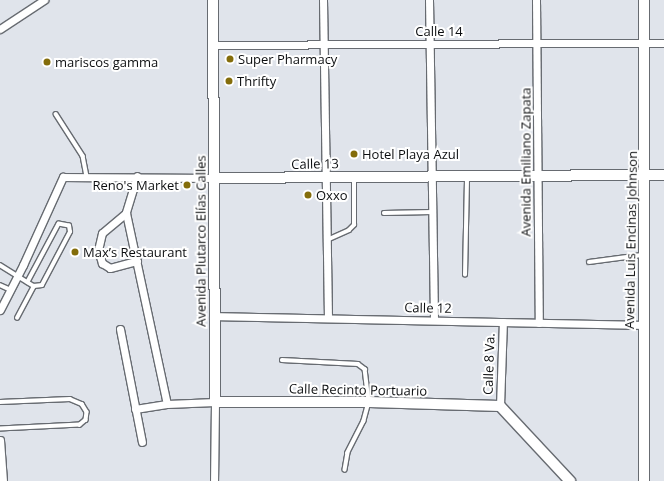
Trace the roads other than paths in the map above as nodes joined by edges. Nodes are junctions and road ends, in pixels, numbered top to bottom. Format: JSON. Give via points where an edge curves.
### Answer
{"nodes":[{"id":1,"x":44,"y":0,"type":"edge"},
{"id":2,"x":213,"y":0,"type":"edge"},
{"id":3,"x":323,"y":0,"type":"edge"},
{"id":4,"x":430,"y":0,"type":"edge"},
{"id":5,"x":536,"y":0,"type":"edge"},
{"id":6,"x":644,"y":0,"type":"edge"},
{"id":7,"x":0,"y":29,"type":"edge"},
{"id":8,"x":429,"y":42,"type":"junction"},
{"id":9,"x":323,"y":43,"type":"junction"},
{"id":10,"x":537,"y":43,"type":"junction"},
{"id":11,"x":644,"y":43,"type":"junction"},
{"id":12,"x":664,"y":43,"type":"edge"},
{"id":13,"x":213,"y":45,"type":"junction"},
{"id":14,"x":56,"y":114,"type":"dead end"},
{"id":15,"x":645,"y":174,"type":"junction"},
{"id":16,"x":664,"y":174,"type":"edge"},
{"id":17,"x":87,"y":176,"type":"junction"},
{"id":18,"x":137,"y":176,"type":"junction"},
{"id":19,"x":432,"y":176,"type":"junction"},
{"id":20,"x":467,"y":176,"type":"junction"},
{"id":21,"x":539,"y":176,"type":"junction"},
{"id":22,"x":325,"y":177,"type":"junction"},
{"id":23,"x":354,"y":177,"type":"junction"},
{"id":24,"x":214,"y":178,"type":"junction"},
{"id":25,"x":432,"y":212,"type":"junction"},
{"id":26,"x":126,"y":213,"type":"junction"},
{"id":27,"x":384,"y":213,"type":"dead end"},
{"id":28,"x":326,"y":241,"type":"junction"},
{"id":29,"x":644,"y":255,"type":"junction"},
{"id":30,"x":137,"y":261,"type":"junction"},
{"id":31,"x":589,"y":262,"type":"dead end"},
{"id":32,"x":0,"y":265,"type":"edge"},
{"id":33,"x":19,"y":274,"type":"junction"},
{"id":34,"x":465,"y":275,"type":"dead end"},
{"id":35,"x":28,"y":282,"type":"junction"},
{"id":36,"x":0,"y":285,"type":"edge"},
{"id":37,"x":34,"y":286,"type":"junction"},
{"id":38,"x":11,"y":290,"type":"junction"},
{"id":39,"x":0,"y":308,"type":"edge"},
{"id":40,"x":213,"y":316,"type":"junction"},
{"id":41,"x":17,"y":318,"type":"dead end"},
{"id":42,"x":328,"y":318,"type":"junction"},
{"id":43,"x":434,"y":320,"type":"junction"},
{"id":44,"x":502,"y":322,"type":"junction"},
{"id":45,"x":539,"y":323,"type":"junction"},
{"id":46,"x":642,"y":325,"type":"junction"},
{"id":47,"x":120,"y":329,"type":"dead end"},
{"id":48,"x":282,"y":360,"type":"dead end"},
{"id":49,"x":0,"y":402,"type":"edge"},
{"id":50,"x":214,"y":402,"type":"junction"},
{"id":51,"x":369,"y":402,"type":"junction"},
{"id":52,"x":167,"y":404,"type":"junction"},
{"id":53,"x":500,"y":406,"type":"junction"},
{"id":54,"x":135,"y":409,"type":"junction"},
{"id":55,"x":0,"y":429,"type":"edge"},
{"id":56,"x":0,"y":440,"type":"edge"},
{"id":57,"x":142,"y":442,"type":"dead end"},
{"id":58,"x":345,"y":470,"type":"dead end"},
{"id":59,"x":3,"y":481,"type":"edge"},
{"id":60,"x":214,"y":481,"type":"edge"},
{"id":61,"x":570,"y":481,"type":"edge"},
{"id":62,"x":644,"y":481,"type":"edge"}],
"edges":[{"from":1,"to":7,"type":"street"},
{"from":2,"to":13,"type":"street","name":"Avenida Plutarco Elías Calles"},
{"from":3,"to":9,"type":"street"},
{"from":4,"to":8,"type":"street"},
{"from":5,"to":10,"type":"street","name":"Avenida Emiliano Zapata"},
{"from":6,"to":11,"type":"street","name":"Avenida Luis Encinas Johnson"},
{"from":8,"to":9,"type":"street","name":"Calle 14"},
{"from":8,"to":10,"type":"street","name":"Calle 14"},
{"from":8,"to":19,"type":"street"},
{"from":9,"to":13,"type":"street","name":"Calle 14"},
{"from":9,"to":22,"type":"street"},
{"from":10,"to":11,"type":"street","name":"Calle 14"},
{"from":10,"to":21,"type":"street","name":"Avenida Emiliano Zapata"},
{"from":11,"to":12,"type":"street","name":"Calle 14"},
{"from":11,"to":15,"type":"street","name":"Avenida Luis Encinas Johnson"},
{"from":13,"to":24,"type":"street","name":"Avenida Plutarco Elías Calles"},
{"from":14,"to":17,"type":"lane","via":[[82,156]]},
{"from":15,"to":16,"type":"street","name":"Calle 13"},
{"from":15,"to":21,"type":"street","name":"Calle 13"},
{"from":15,"to":29,"type":"street","name":"Avenida Luis Encinas Johnson"},
{"from":17,"to":18,"type":"street","name":"Calle 13"},
{"from":17,"to":33,"type":"street","name":"Calle 13","via":[[63,177]]},
{"from":18,"to":24,"type":"street","name":"Calle 13"},
{"from":18,"to":26,"type":"street"},
{"from":19,"to":20,"type":"street","name":"Calle 13"},
{"from":19,"to":23,"type":"street","name":"Calle 13"},
{"from":19,"to":25,"type":"street"},
{"from":20,"to":21,"type":"street","name":"Calle 13"},
{"from":20,"to":34,"type":"lane"},
{"from":21,"to":45,"type":"street","name":"Avenida Emiliano Zapata"},
{"from":22,"to":23,"type":"street","name":"Calle 13"},
{"from":22,"to":24,"type":"street","name":"Calle 13"},
{"from":22,"to":28,"type":"street"},
{"from":23,"to":28,"type":"lane","via":[[354,225]]},
{"from":24,"to":40,"type":"street","name":"Avenida Plutarco Elías Calles"},
{"from":25,"to":27,"type":"lane"},
{"from":25,"to":43,"type":"street"},
{"from":26,"to":30,"type":"street"},
{"from":26,"to":30,"type":"street","via":[[102,233],[98,250],[102,263],[110,268]]},
{"from":28,"to":42,"type":"street"},
{"from":29,"to":31,"type":"lane"},
{"from":29,"to":46,"type":"street","name":"Avenida Luis Encinas Johnson"},
{"from":30,"to":52,"type":"street"},
{"from":32,"to":33,"type":"lane"},
{"from":33,"to":35,"type":"lane"},
{"from":33,"to":38,"type":"street"},
{"from":35,"to":37,"type":"lane"},
{"from":35,"to":37,"type":"lane","via":[[59,224],[69,226],[70,232],[45,282],[40,286]]},
{"from":36,"to":38,"type":"lane"},
{"from":37,"to":41,"type":"lane"},
{"from":38,"to":39,"type":"street"},
{"from":40,"to":42,"type":"street","name":"Calle 12"},
{"from":40,"to":50,"type":"street","name":"Avenida Plutarco Elías Calles"},
{"from":42,"to":43,"type":"street","name":"Calle 12"},
{"from":43,"to":44,"type":"street","name":"Calle 12"},
{"from":44,"to":45,"type":"street","name":"Calle 12"},
{"from":44,"to":53,"type":"street","name":"Calle 8 Va."},
{"from":45,"to":46,"type":"street","name":"Calle 12"},
{"from":46,"to":62,"type":"street","name":"Avenida Luis Encinas Johnson"},
{"from":47,"to":54,"type":"street"},
{"from":48,"to":51,"type":"lane","via":[[358,364],[365,369],[367,375]]},
{"from":49,"to":55,"type":"lane","via":[[70,399],[82,404],[87,412],[86,420],[80,425]]},
{"from":50,"to":51,"type":"street","name":"Calle Recinto Portuario"},
{"from":50,"to":52,"type":"street"},
{"from":50,"to":60,"type":"street","name":"Avenida Plutarco Elías Calles"},
{"from":51,"to":53,"type":"street","name":"Calle Recinto Portuario"},
{"from":51,"to":58,"type":"lane","via":[[364,421],[348,454]]},
{"from":52,"to":54,"type":"street"},
{"from":53,"to":61,"type":"street"},
{"from":54,"to":57,"type":"street"},
{"from":56,"to":59,"type":"street"}]}
